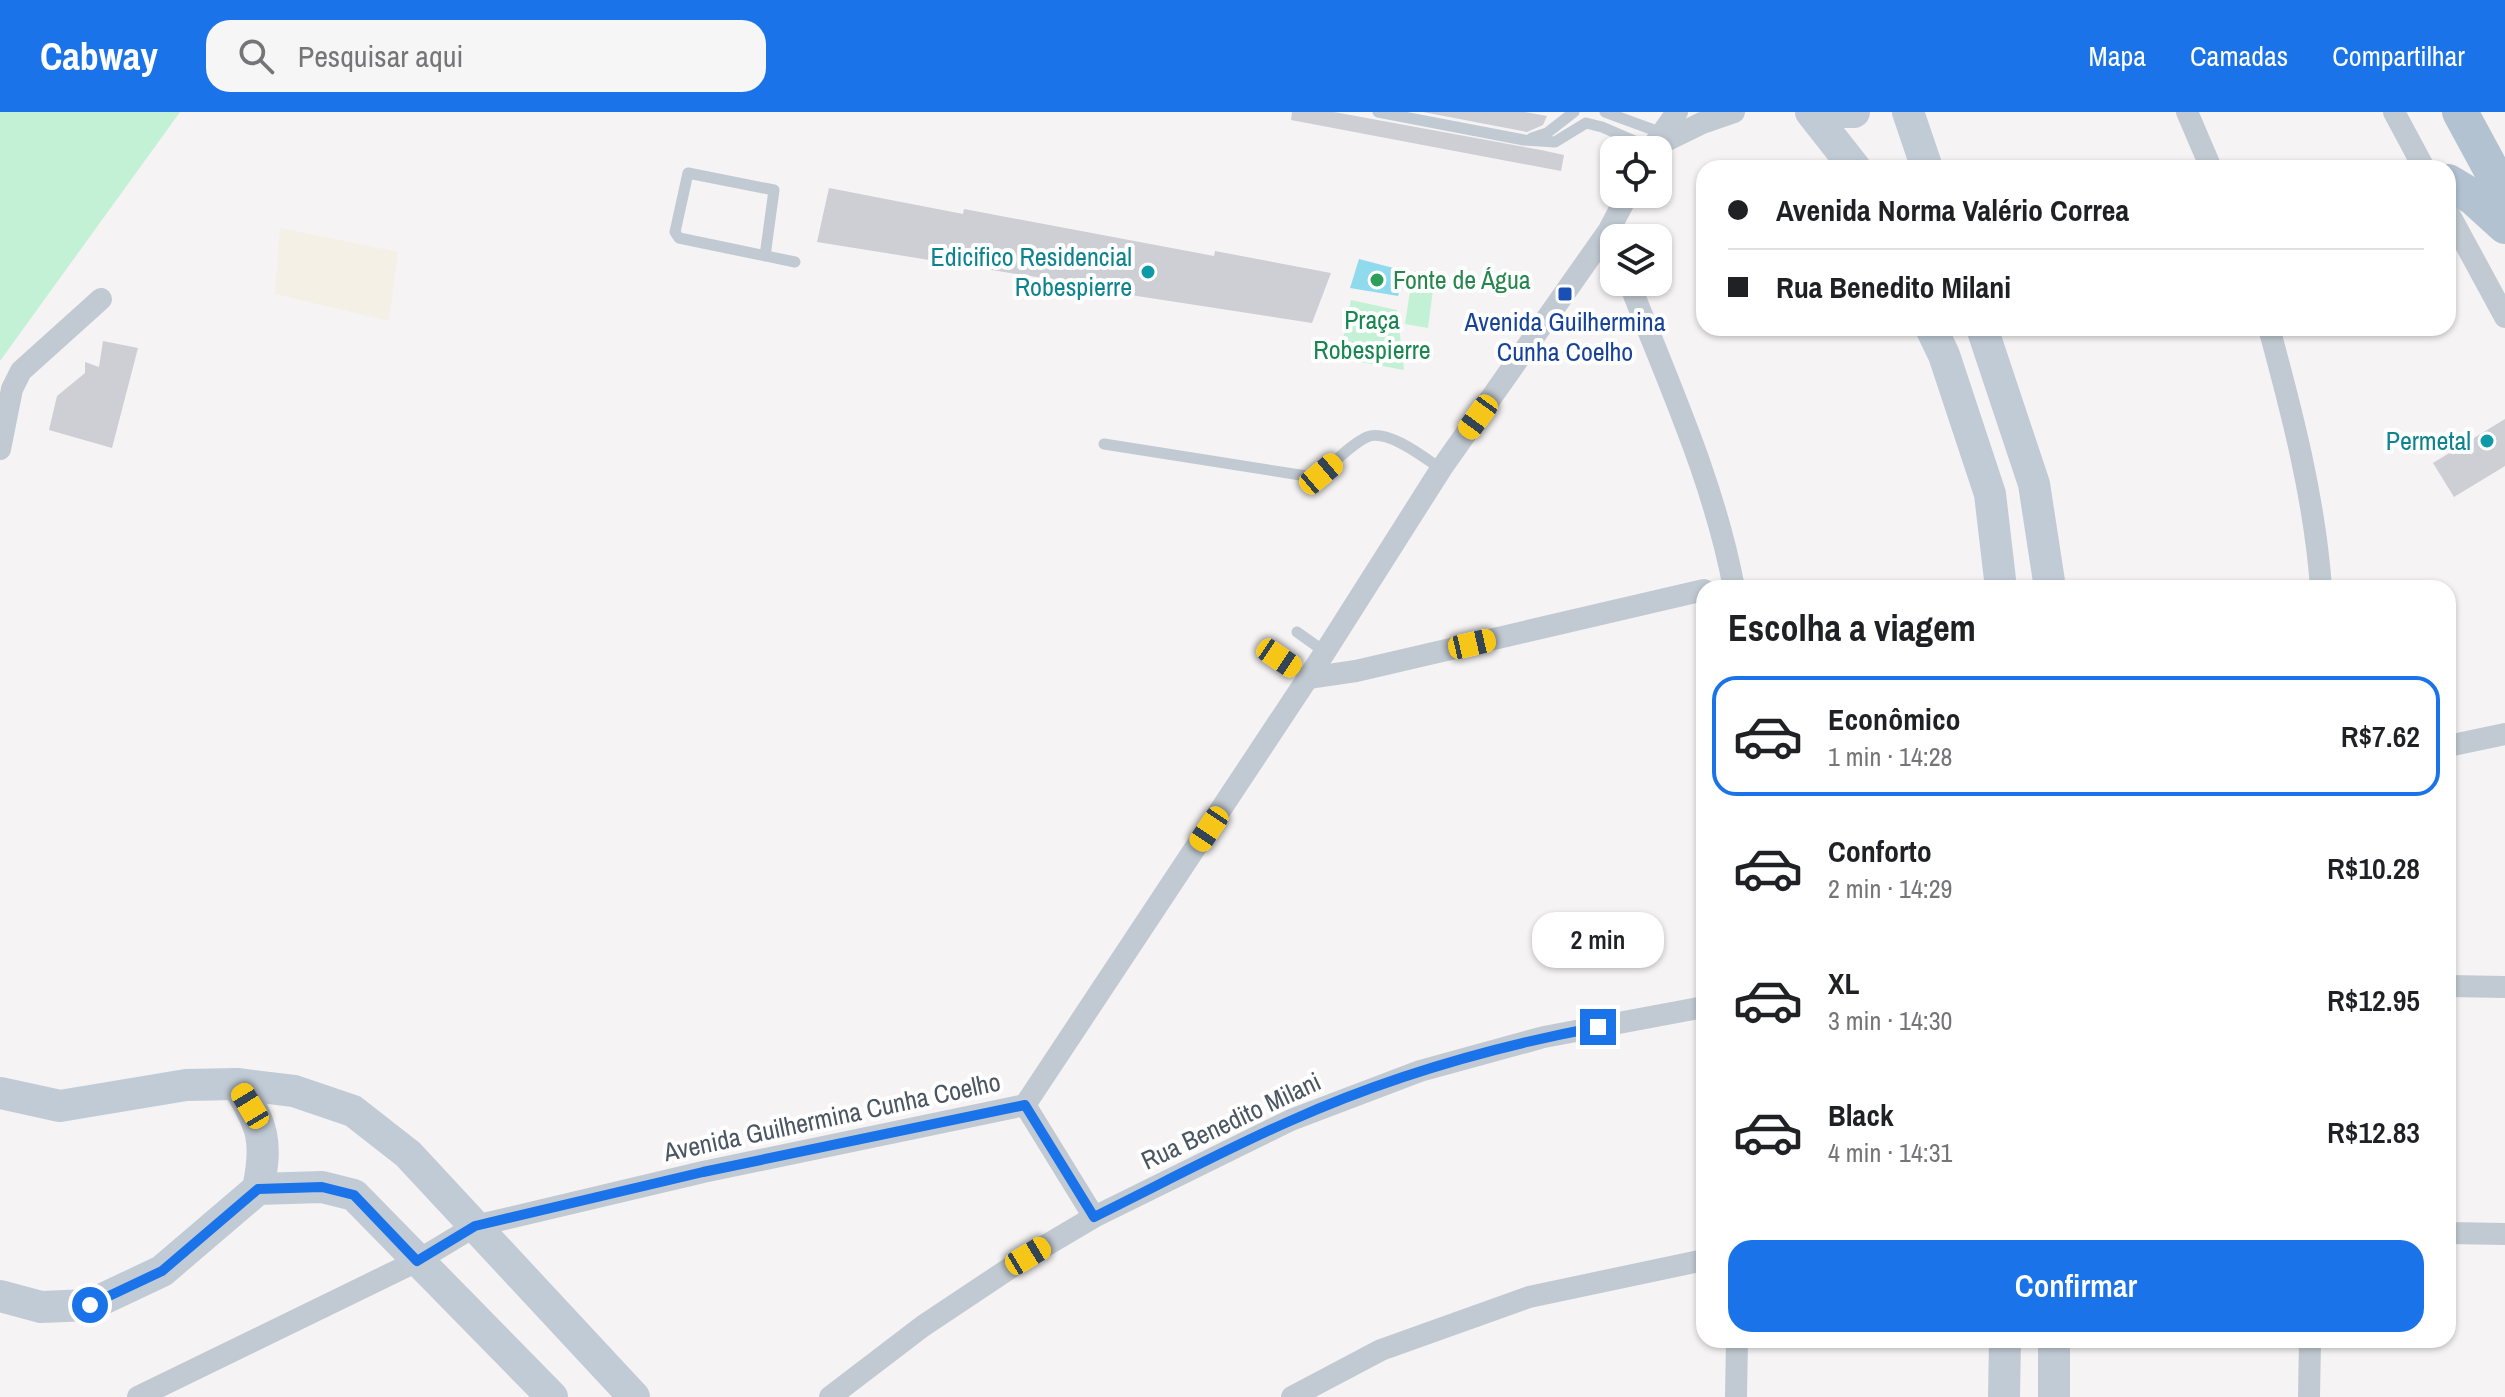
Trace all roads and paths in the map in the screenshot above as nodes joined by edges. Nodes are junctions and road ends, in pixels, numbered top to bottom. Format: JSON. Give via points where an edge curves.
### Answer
{"nodes":[{"id":1,"x":1378,"y":112,"type":"edge"},
{"id":2,"x":1574,"y":112,"type":"edge"},
{"id":3,"x":1605,"y":112,"type":"edge"},
{"id":4,"x":1677,"y":112,"type":"edge"},
{"id":5,"x":1734,"y":112,"type":"edge"},
{"id":6,"x":1811,"y":112,"type":"edge"},
{"id":7,"x":1820,"y":112,"type":"edge"},
{"id":8,"x":1854,"y":112,"type":"edge"},
{"id":9,"x":1908,"y":112,"type":"edge"},
{"id":10,"x":2187,"y":112,"type":"edge"},
{"id":11,"x":2394,"y":112,"type":"edge"},
{"id":12,"x":2460,"y":112,"type":"edge"},
{"id":13,"x":1630,"y":136,"type":"edge"},
{"id":14,"x":1642,"y":136,"type":"edge"},
{"id":15,"x":1660,"y":136,"type":"edge"},
{"id":16,"x":1672,"y":136,"type":"edge"},
{"id":17,"x":1524,"y":140,"type":"junction"},
{"id":18,"x":1849,"y":160,"type":"edge"},
{"id":19,"x":1924,"y":160,"type":"edge"},
{"id":20,"x":2208,"y":160,"type":"edge"},
{"id":21,"x":2420,"y":160,"type":"edge"},
{"id":22,"x":2456,"y":187,"type":"edge"},
{"id":23,"x":2505,"y":195,"type":"edge"},
{"id":24,"x":2505,"y":226,"type":"edge"},
{"id":25,"x":2456,"y":227,"type":"edge"},
{"id":26,"x":1600,"y":252,"type":"edge"},
{"id":27,"x":765,"y":256,"type":"junction"},
{"id":28,"x":795,"y":262,"type":"dead end"},
{"id":29,"x":1635,"y":296,"type":"edge"},
{"id":30,"x":101,"y":299,"type":"dead end"},
{"id":31,"x":2505,"y":317,"type":"edge"},
{"id":32,"x":1935,"y":336,"type":"edge"},
{"id":33,"x":1985,"y":336,"type":"edge"},
{"id":34,"x":2271,"y":336,"type":"edge"},
{"id":35,"x":6,"y":386,"type":"edge"},
{"id":36,"x":1104,"y":444,"type":"dead end"},
{"id":37,"x":0,"y":449,"type":"edge"},
{"id":38,"x":1441,"y":469,"type":"junction"},
{"id":39,"x":2034,"y":484,"type":"junction"},
{"id":40,"x":1990,"y":494,"type":"junction"},
{"id":41,"x":1727,"y":580,"type":"edge"},
{"id":42,"x":2000,"y":580,"type":"edge"},
{"id":43,"x":2049,"y":580,"type":"edge"},
{"id":44,"x":2320,"y":580,"type":"edge"},
{"id":45,"x":1696,"y":592,"type":"edge"},
{"id":46,"x":1297,"y":632,"type":"dead end"},
{"id":47,"x":1325,"y":652,"type":"junction"},
{"id":48,"x":1279,"y":658,"type":"dead end"},
{"id":49,"x":1356,"y":671,"type":"junction"},
{"id":50,"x":1308,"y":678,"type":"junction"},
{"id":51,"x":2505,"y":734,"type":"edge"},
{"id":52,"x":2456,"y":744,"type":"edge"},
{"id":53,"x":2456,"y":986,"type":"edge"},
{"id":54,"x":2505,"y":987,"type":"edge"},
{"id":55,"x":1696,"y":1008,"type":"edge"},
{"id":56,"x":237,"y":1084,"type":"junction"},
{"id":57,"x":0,"y":1093,"type":"edge"},
{"id":58,"x":1025,"y":1105,"type":"junction"},
{"id":59,"x":258,"y":1189,"type":"junction"},
{"id":60,"x":1094,"y":1217,"type":"junction"},
{"id":61,"x":475,"y":1226,"type":"junction"},
{"id":62,"x":2456,"y":1233,"type":"edge"},
{"id":63,"x":2505,"y":1234,"type":"edge"},
{"id":64,"x":417,"y":1261,"type":"junction"},
{"id":65,"x":1696,"y":1262,"type":"edge"},
{"id":66,"x":0,"y":1296,"type":"edge"},
{"id":67,"x":1737,"y":1348,"type":"edge"},
{"id":68,"x":2005,"y":1348,"type":"edge"},
{"id":69,"x":2054,"y":1348,"type":"edge"},
{"id":70,"x":2310,"y":1348,"type":"edge"},
{"id":71,"x":180,"y":1389,"type":"edge"},
{"id":72,"x":632,"y":1396,"type":"edge"},
{"id":73,"x":138,"y":1397,"type":"edge"},
{"id":74,"x":552,"y":1397,"type":"edge"},
{"id":75,"x":830,"y":1397,"type":"edge"},
{"id":76,"x":1292,"y":1397,"type":"edge"},
{"id":77,"x":1736,"y":1397,"type":"edge"},
{"id":78,"x":2004,"y":1397,"type":"edge"},
{"id":79,"x":2054,"y":1397,"type":"edge"},
{"id":80,"x":2309,"y":1397,"type":"edge"}],
"edges":[{"from":1,"to":17,"type":"lane"},
{"from":2,"to":17,"type":"lane","via":[[1547,133]]},
{"from":3,"to":14,"type":"lane"},
{"from":4,"to":15,"type":"street"},
{"from":5,"to":16,"type":"street"},
{"from":6,"to":18,"type":"street"},
{"from":7,"to":8,"type":"street"},
{"from":9,"to":19,"type":"street"},
{"from":10,"to":20,"type":"street"},
{"from":11,"to":21,"type":"street"},
{"from":12,"to":23,"type":"main road"},
{"from":13,"to":17,"type":"lane","via":[[1586,123],[1555,142]]},
{"from":22,"to":24,"type":"main road"},
{"from":25,"to":31,"type":"street"},
{"from":26,"to":38,"type":"street","name":"Avenida Guilhermina Cunha Coelho"},
{"from":27,"to":27,"type":"lane","via":[[774,190],[688,173],[676,235]]},
{"from":27,"to":28,"type":"lane"},
{"from":29,"to":41,"type":"street","via":[[1711,490],[1725,539]]},
{"from":30,"to":35,"type":"street"},
{"from":32,"to":40,"type":"street"},
{"from":33,"to":39,"type":"street"},
{"from":34,"to":44,"type":"street","via":[[2290,402]]},
{"from":35,"to":37,"type":"street"},
{"from":36,"to":38,"type":"lane","via":[[1313,477],[1363,439],[1378,435],[1413,448]]},
{"from":38,"to":47,"type":"street","name":"Avenida Guilhermina Cunha Coelho"},
{"from":39,"to":40,"type":"street"},
{"from":39,"to":43,"type":"street"},
{"from":40,"to":42,"type":"street"},
{"from":45,"to":49,"type":"street"},
{"from":46,"to":47,"type":"lane"},
{"from":47,"to":49,"type":"street"},
{"from":47,"to":50,"type":"street","name":"Avenida Guilhermina Cunha Coelho"},
{"from":48,"to":50,"type":"lane"},
{"from":49,"to":50,"type":"street"},
{"from":50,"to":58,"type":"street","name":"Avenida Guilhermina Cunha Coelho"},
{"from":51,"to":52,"type":"street"},
{"from":53,"to":54,"type":"street"},
{"from":55,"to":60,"type":"street","name":"Rua Benedito Milani","via":[[1544,1037],[1420,1071],[1291,1120]]},
{"from":56,"to":57,"type":"street","via":[[186,1085],[60,1106]]},
{"from":56,"to":59,"type":"street","via":[[261,1128],[265,1155]]},
{"from":56,"to":61,"type":"street","via":[[294,1091],[353,1111],[408,1154]]},
{"from":58,"to":60,"type":"street"},
{"from":58,"to":61,"type":"street","name":"Avenida Guilhermina Cunha Coelho"},
{"from":59,"to":64,"type":"street","via":[[322,1187],[354,1195]]},
{"from":59,"to":66,"type":"street","via":[[162,1271],[90,1305],[41,1307]]},
{"from":60,"to":75,"type":"street","name":"Rua Benedito Milani","via":[[923,1326]]},
{"from":61,"to":64,"type":"street","name":"Avenida Guilhermina Cunha Coelho"},
{"from":61,"to":72,"type":"street"},
{"from":62,"to":63,"type":"street"},
{"from":64,"to":71,"type":"street","name":"Avenida Guilhermina Cunha Coelho"},
{"from":64,"to":74,"type":"street"},
{"from":65,"to":76,"type":"street","via":[[1529,1297],[1381,1350]]},
{"from":67,"to":77,"type":"street"},
{"from":68,"to":78,"type":"street"},
{"from":69,"to":79,"type":"street"},
{"from":70,"to":80,"type":"street"},
{"from":71,"to":73,"type":"street","name":"Avenida Guilhermina Cunha Coelho"}]}
